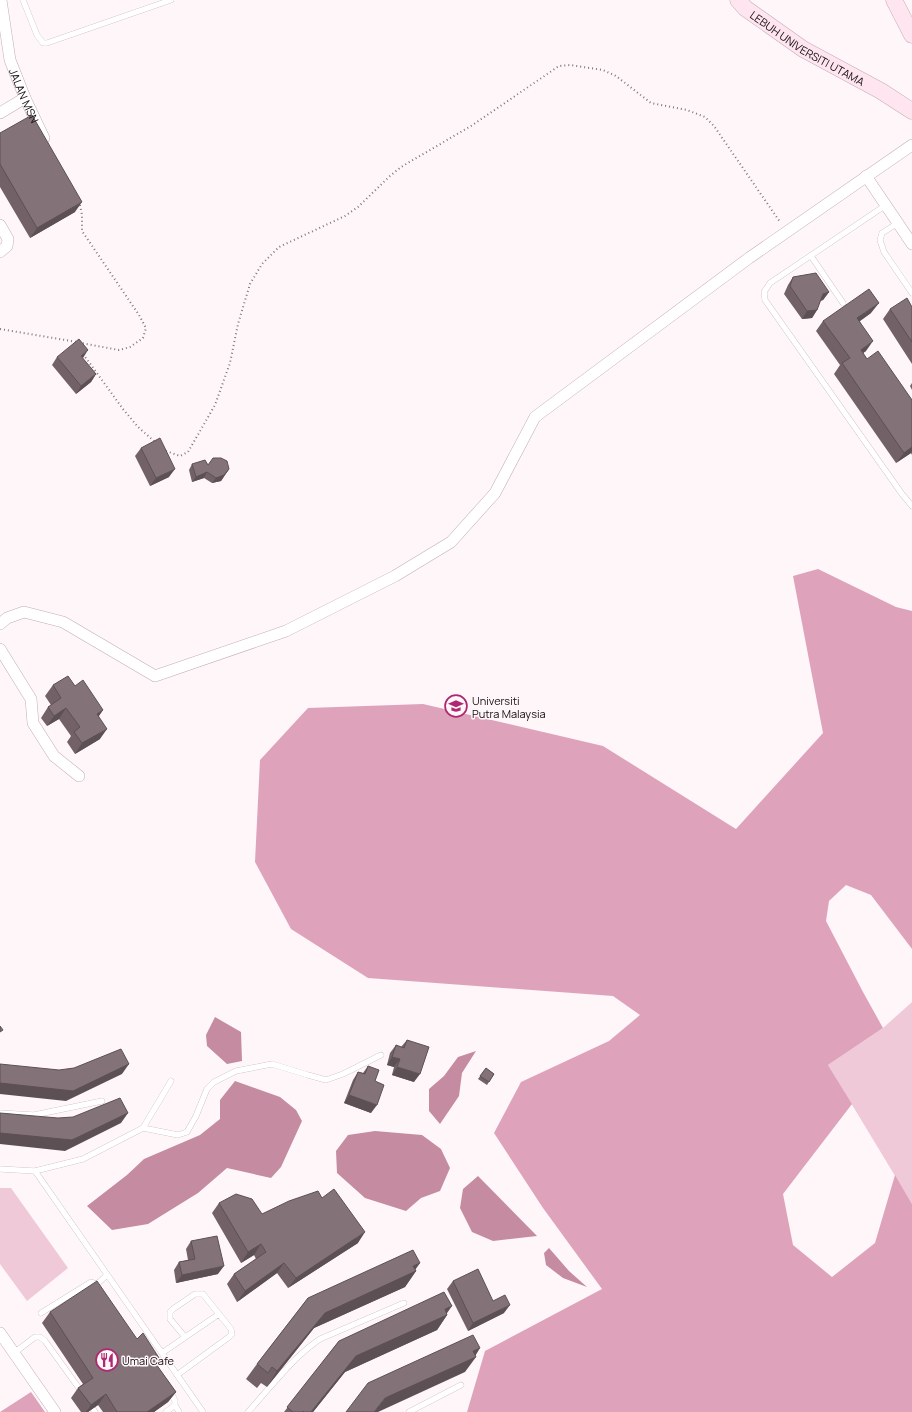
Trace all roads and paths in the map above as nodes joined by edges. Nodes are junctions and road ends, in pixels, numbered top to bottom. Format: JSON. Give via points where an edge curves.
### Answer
{"nodes":[{"id":1,"x":1,"y":0,"type":"edge"},
{"id":2,"x":23,"y":0,"type":"edge"},
{"id":3,"x":171,"y":0,"type":"edge"},
{"id":4,"x":738,"y":0,"type":"edge"},
{"id":5,"x":894,"y":0,"type":"edge"},
{"id":6,"x":906,"y":0,"type":"edge"},
{"id":7,"x":912,"y":12,"type":"edge"},
{"id":8,"x":912,"y":35,"type":"edge"},
{"id":9,"x":4,"y":48,"type":"edge"},
{"id":10,"x":881,"y":91,"type":"junction"},
{"id":11,"x":912,"y":97,"type":"edge"},
{"id":12,"x":25,"y":98,"type":"junction"},
{"id":13,"x":912,"y":111,"type":"edge"},
{"id":14,"x":0,"y":113,"type":"edge"},
{"id":15,"x":912,"y":145,"type":"edge"},
{"id":16,"x":49,"y":147,"type":"edge"},
{"id":17,"x":866,"y":176,"type":"junction"},
{"id":18,"x":80,"y":205,"type":"edge"},
{"id":19,"x":886,"y":205,"type":"junction"},
{"id":20,"x":898,"y":223,"type":"junction"},
{"id":21,"x":0,"y":226,"type":"edge"},
{"id":22,"x":787,"y":232,"type":"junction"},
{"id":23,"x":912,"y":244,"type":"edge"},
{"id":24,"x":0,"y":252,"type":"edge"},
{"id":25,"x":811,"y":256,"type":"junction"},
{"id":26,"x":912,"y":292,"type":"edge"},
{"id":27,"x":843,"y":303,"type":"dead end"},
{"id":28,"x":0,"y":329,"type":"edge"},
{"id":29,"x":75,"y":342,"type":"junction"},
{"id":30,"x":156,"y":444,"type":"edge"},
{"id":31,"x":162,"y":448,"type":"edge"},
{"id":32,"x":912,"y":506,"type":"edge"},
{"id":33,"x":0,"y":624,"type":"edge"},
{"id":34,"x":0,"y":649,"type":"edge"},
{"id":35,"x":78,"y":776,"type":"dead end"},
{"id":36,"x":381,"y":1055,"type":"dead end"},
{"id":37,"x":172,"y":1081,"type":"dead end"},
{"id":38,"x":102,"y":1101,"type":"dead end"},
{"id":39,"x":0,"y":1113,"type":"edge"},
{"id":40,"x":143,"y":1128,"type":"junction"},
{"id":41,"x":0,"y":1169,"type":"edge"},
{"id":42,"x":35,"y":1171,"type":"junction"},
{"id":43,"x":108,"y":1275,"type":"junction"},
{"id":44,"x":97,"y":1284,"type":"junction"},
{"id":45,"x":101,"y":1290,"type":"edge"},
{"id":46,"x":404,"y":1303,"type":"dead end"},
{"id":47,"x":41,"y":1313,"type":"dead end"},
{"id":48,"x":219,"y":1314,"type":"junction"},
{"id":49,"x":0,"y":1333,"type":"edge"},
{"id":50,"x":185,"y":1337,"type":"junction"},
{"id":51,"x":14,"y":1353,"type":"junction"},
{"id":52,"x":162,"y":1353,"type":"junction"},
{"id":53,"x":176,"y":1374,"type":"junction"},
{"id":54,"x":164,"y":1382,"type":"edge"},
{"id":55,"x":461,"y":1385,"type":"dead end"},
{"id":56,"x":81,"y":1392,"type":"edge"},
{"id":57,"x":175,"y":1405,"type":"junction"},
{"id":58,"x":55,"y":1412,"type":"edge"},
{"id":59,"x":166,"y":1412,"type":"edge"},
{"id":60,"x":179,"y":1412,"type":"edge"},
{"id":61,"x":203,"y":1412,"type":"edge"},
{"id":62,"x":248,"y":1412,"type":"edge"},
{"id":63,"x":409,"y":1412,"type":"edge"}],
"edges":[{"from":1,"to":9,"type":"street","name":"JALAN MSN"},
{"from":2,"to":3,"type":"lane","via":[[38,35],[43,43],[47,43]]},
{"from":4,"to":10,"type":"street","name":"LEBUH UNIVERSITI UTAMA","via":[[745,8],[803,49]]},
{"from":5,"to":8,"type":"street"},
{"from":6,"to":7,"type":"street"},
{"from":9,"to":12,"type":"street","name":"JALAN MSN"},
{"from":10,"to":11,"type":"street","name":"LEBUH UNIVERSITI UTAMA"},
{"from":10,"to":13,"type":"street","name":"LEBUH UNIVERSITI UTAMA"},
{"from":12,"to":14,"type":"street"},
{"from":12,"to":16,"type":"street","name":"JALAN MSN"},
{"from":15,"to":17,"type":"street"},
{"from":17,"to":19,"type":"street"},
{"from":17,"to":22,"type":"street"},
{"from":18,"to":29,"type":"path","via":[[82,231],[146,328],[143,338],[120,350]]},
{"from":19,"to":20,"type":"street"},
{"from":19,"to":25,"type":"lane"},
{"from":20,"to":23,"type":"street"},
{"from":20,"to":26,"type":"lane","via":[[882,233],[880,240],[884,252]]},
{"from":21,"to":24,"type":"street","via":[[8,239],[7,246]]},
{"from":22,"to":31,"type":"path","via":[[714,126],[705,117],[687,110],[651,103],[616,76],[603,70],[559,66],[471,126],[400,168],[345,216],[279,247],[262,264],[250,284],[230,363],[215,405],[188,452],[180,456]]},
{"from":22,"to":33,"type":"street","via":[[535,417],[495,492],[451,542],[395,576],[286,631],[155,676],[64,622],[24,612],[6,618]]},
{"from":25,"to":27,"type":"lane"},
{"from":25,"to":32,"type":"lane","via":[[770,283],[764,292],[765,300]]},
{"from":28,"to":29,"type":"path"},
{"from":29,"to":30,"type":"path","via":[[123,410]]},
{"from":34,"to":35,"type":"street","via":[[31,699],[33,723],[54,756]]},
{"from":36,"to":40,"type":"lane","via":[[326,1080],[272,1064],[236,1071],[214,1082],[207,1089],[187,1132],[178,1135]]},
{"from":37,"to":40,"type":"lane"},
{"from":38,"to":39,"type":"lane","via":[[34,1115]]},
{"from":40,"to":42,"type":"lane","via":[[82,1159]]},
{"from":41,"to":42,"type":"lane"},
{"from":42,"to":43,"type":"lane"},
{"from":43,"to":44,"type":"lane"},
{"from":43,"to":52,"type":"lane"},
{"from":44,"to":45,"type":"lane"},
{"from":44,"to":47,"type":"lane","via":[[91,1282]]},
{"from":46,"to":62,"type":"lane","via":[[309,1346]]},
{"from":48,"to":50,"type":"lane"},
{"from":48,"to":50,"type":"lane","via":[[203,1294],[195,1294],[173,1309],[170,1316]]},
{"from":48,"to":53,"type":"lane","via":[[231,1328],[232,1334]]},
{"from":49,"to":51,"type":"street"},
{"from":50,"to":52,"type":"lane"},
{"from":51,"to":56,"type":"lane","via":[[35,1337],[40,1337],[45,1340]]},
{"from":51,"to":58,"type":"street"},
{"from":52,"to":53,"type":"lane"},
{"from":53,"to":61,"type":"lane"},
{"from":54,"to":57,"type":"lane","via":[[176,1400]]},
{"from":55,"to":63,"type":"lane"},
{"from":57,"to":59,"type":"lane"},
{"from":57,"to":60,"type":"lane"}]}
